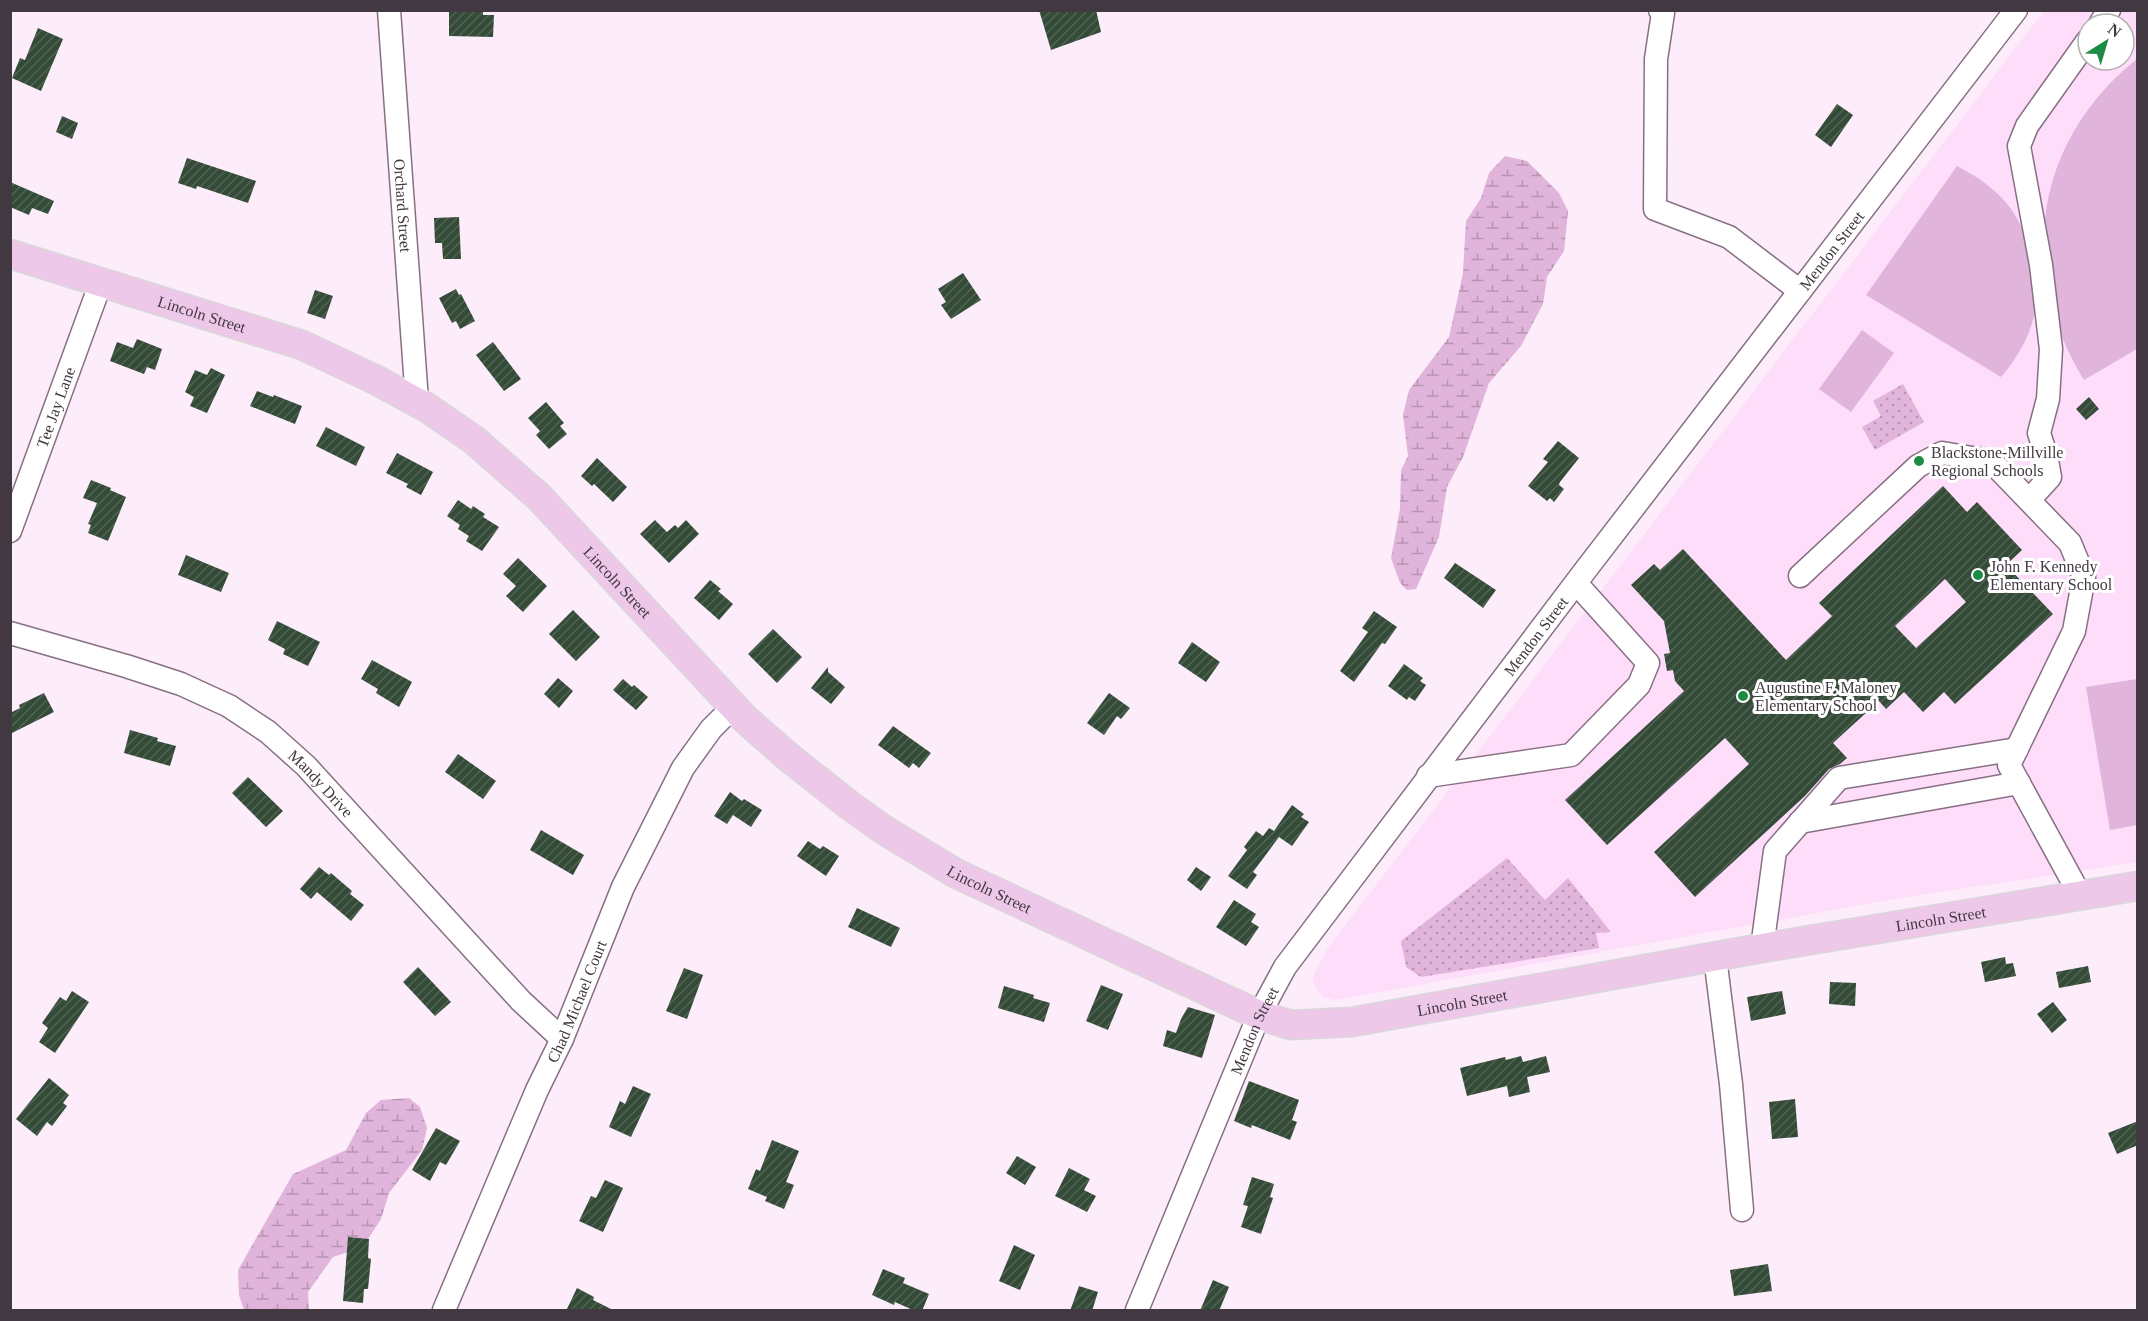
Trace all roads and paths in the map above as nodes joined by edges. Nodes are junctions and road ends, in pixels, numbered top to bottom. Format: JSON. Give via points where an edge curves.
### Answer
{"nodes":[{"id":1,"x":389,"y":10,"type":"edge"},
{"id":2,"x":1660,"y":10,"type":"edge"},
{"id":3,"x":2016,"y":10,"type":"edge"},
{"id":4,"x":2076,"y":57,"type":"edge"},
{"id":5,"x":10,"y":254,"type":"edge"},
{"id":6,"x":101,"y":282,"type":"junction"},
{"id":7,"x":1800,"y":291,"type":"junction"},
{"id":8,"x":417,"y":401,"type":"junction"},
{"id":9,"x":2029,"y":500,"type":"junction"},
{"id":10,"x":10,"y":531,"type":"edge"},
{"id":11,"x":1800,"y":576,"type":"dead end"},
{"id":12,"x":1576,"y":583,"type":"junction"},
{"id":13,"x":10,"y":633,"type":"edge"},
{"id":14,"x":733,"y":707,"type":"junction"},
{"id":15,"x":2017,"y":749,"type":"junction"},
{"id":16,"x":1428,"y":776,"type":"junction"},
{"id":17,"x":2019,"y":783,"type":"junction"},
{"id":18,"x":1800,"y":822,"type":"junction"},
{"id":19,"x":2138,"y":886,"type":"edge"},
{"id":20,"x":2080,"y":895,"type":"junction"},
{"id":21,"x":1762,"y":948,"type":"junction"},
{"id":22,"x":1715,"y":957,"type":"junction"},
{"id":23,"x":1259,"y":1015,"type":"junction"},
{"id":24,"x":562,"y":1039,"type":"junction"},
{"id":25,"x":1742,"y":1210,"type":"dead end"},
{"id":26,"x":444,"y":1311,"type":"edge"},
{"id":27,"x":1137,"y":1311,"type":"edge"}],
"edges":[{"from":1,"to":8,"type":"street","name":"Orchard Street"},
{"from":2,"to":7,"type":"street","via":[[1663,13],[1656,59],[1655,209],[1729,237]]},
{"from":3,"to":7,"type":"street","name":"Mendon Street"},
{"from":4,"to":9,"type":"street","via":[[2027,126],[2019,146],[2041,265],[2051,349],[2048,399],[2039,433],[2050,477]]},
{"from":5,"to":6,"type":"main road","name":"Lincoln Street"},
{"from":6,"to":8,"type":"main road","name":"Lincoln Street","via":[[302,345]]},
{"from":6,"to":10,"type":"street","name":"Tee Jay Lane"},
{"from":7,"to":12,"type":"street","name":"Mendon Street"},
{"from":8,"to":14,"type":"main road","name":"Lincoln Street","via":[[474,440],[539,497]]},
{"from":9,"to":11,"type":"street","via":[[1991,461],[1942,453],[1918,466]]},
{"from":9,"to":15,"type":"street","via":[[2070,543],[2084,577],[2074,631]]},
{"from":12,"to":16,"type":"street","name":"Mendon Street"},
{"from":12,"to":16,"type":"street","via":[[1648,663],[1639,685],[1572,755]]},
{"from":13,"to":24,"type":"street","name":"Mandy Drive","via":[[181,684],[229,706],[268,732],[306,766],[521,1000]]},
{"from":14,"to":23,"type":"main road","name":"Lincoln Street","via":[[824,786],[884,830],[957,874]]},
{"from":14,"to":24,"type":"street","name":"Chad Michael Court","via":[[711,729],[683,768],[623,887]]},
{"from":15,"to":17,"type":"street","via":[[2009,765]]},
{"from":15,"to":18,"type":"street","via":[[1839,778]]},
{"from":16,"to":23,"type":"street","name":"Mendon Street","via":[[1285,967]]},
{"from":17,"to":18,"type":"street"},
{"from":17,"to":20,"type":"street"},
{"from":18,"to":21,"type":"street","via":[[1776,851]]},
{"from":19,"to":20,"type":"main road","name":"Lincoln Street"},
{"from":20,"to":21,"type":"main road","name":"Lincoln Street"},
{"from":21,"to":22,"type":"main road","name":"Lincoln Street"},
{"from":22,"to":23,"type":"main road","name":"Lincoln Street","via":[[1352,1022],[1291,1025]]},
{"from":22,"to":25,"type":"street"},
{"from":23,"to":27,"type":"street","name":"Mendon Street"},
{"from":24,"to":26,"type":"street","name":"Chad Michael Court"}]}
